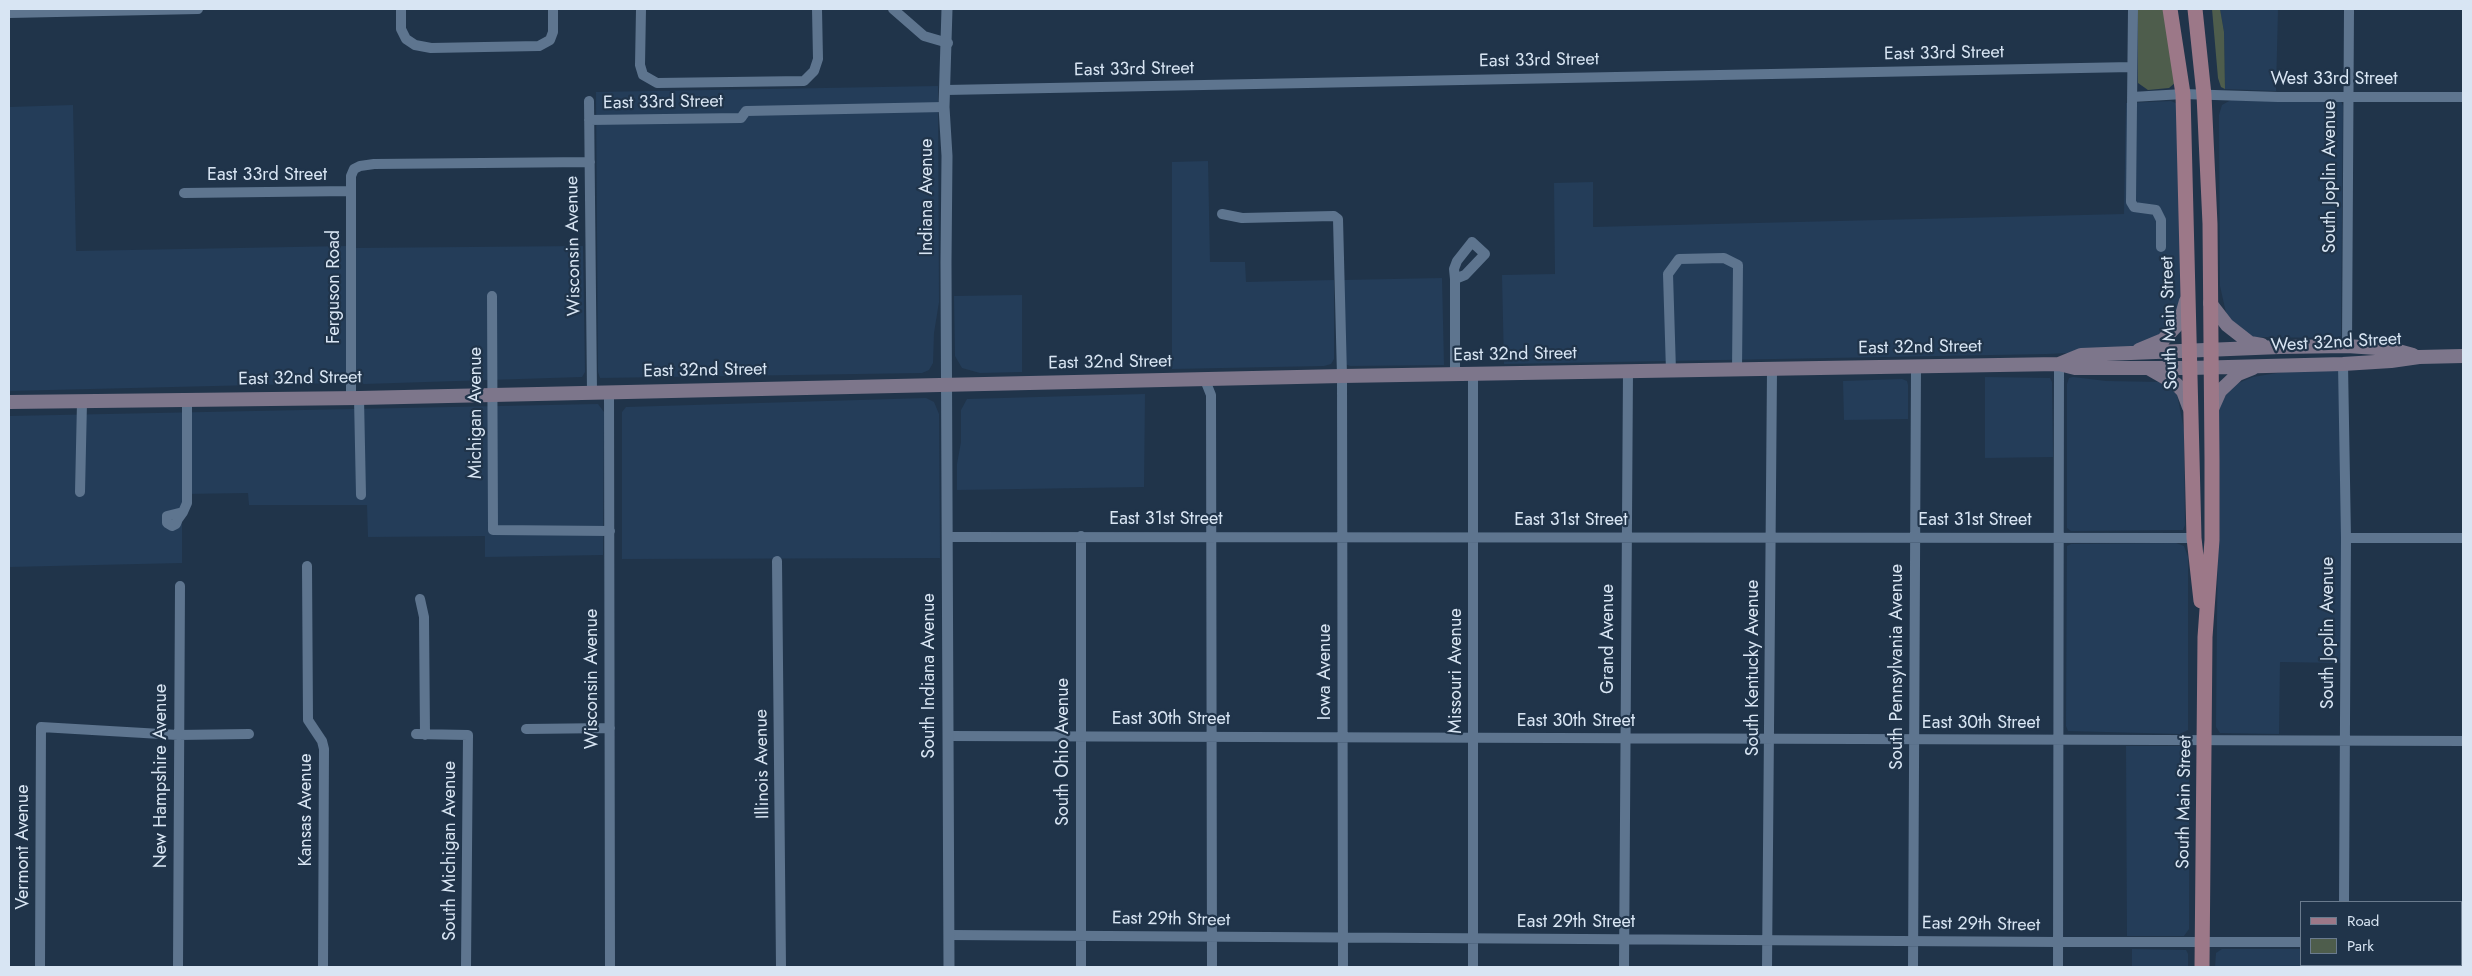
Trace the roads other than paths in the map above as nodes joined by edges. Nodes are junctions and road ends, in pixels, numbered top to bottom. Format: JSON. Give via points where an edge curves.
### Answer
{"nodes":[{"id":1,"x":198,"y":9,"type":"edge"},
{"id":2,"x":401,"y":9,"type":"edge"},
{"id":3,"x":553,"y":9,"type":"edge"},
{"id":4,"x":641,"y":9,"type":"edge"},
{"id":5,"x":817,"y":9,"type":"edge"},
{"id":6,"x":893,"y":9,"type":"edge"},
{"id":7,"x":947,"y":9,"type":"edge"},
{"id":8,"x":2133,"y":9,"type":"edge"},
{"id":9,"x":2170,"y":9,"type":"edge"},
{"id":10,"x":2195,"y":9,"type":"edge"},
{"id":11,"x":2349,"y":9,"type":"edge"},
{"id":12,"x":57,"y":10,"type":"edge"},
{"id":13,"x":9,"y":12,"type":"edge"},
{"id":14,"x":948,"y":43,"type":"junction"},
{"id":15,"x":2132,"y":67,"type":"junction"},
{"id":16,"x":946,"y":90,"type":"junction"},
{"id":17,"x":2183,"y":94,"type":"junction"},
{"id":18,"x":2204,"y":95,"type":"junction"},
{"id":19,"x":2132,"y":97,"type":"junction"},
{"id":20,"x":2348,"y":97,"type":"junction"},
{"id":21,"x":2463,"y":97,"type":"edge"},
{"id":22,"x":589,"y":101,"type":"dead end"},
{"id":23,"x":944,"y":107,"type":"junction"},
{"id":24,"x":590,"y":120,"type":"junction"},
{"id":25,"x":590,"y":162,"type":"junction"},
{"id":26,"x":351,"y":176,"type":"joint"},
{"id":27,"x":351,"y":191,"type":"junction"},
{"id":28,"x":184,"y":193,"type":"dead end"},
{"id":29,"x":1222,"y":214,"type":"dead end"},
{"id":30,"x":2161,"y":247,"type":"dead end"},
{"id":31,"x":1455,"y":278,"type":"dead end"},
{"id":32,"x":2188,"y":295,"type":"junction"},
{"id":33,"x":492,"y":296,"type":"dead end"},
{"id":34,"x":2210,"y":303,"type":"junction"},
{"id":35,"x":2347,"y":346,"type":"junction"},
{"id":36,"x":2275,"y":348,"type":"junction"},
{"id":37,"x":2211,"y":351,"type":"junction"},
{"id":38,"x":2190,"y":352,"type":"junction"},
{"id":39,"x":2132,"y":353,"type":"junction"},
{"id":40,"x":2463,"y":356,"type":"edge"},
{"id":41,"x":2419,"y":357,"type":"junction"},
{"id":42,"x":2059,"y":364,"type":"junction"},
{"id":43,"x":2344,"y":364,"type":"junction"},
{"id":44,"x":2258,"y":365,"type":"junction"},
{"id":45,"x":1916,"y":367,"type":"junction"},
{"id":46,"x":2211,"y":367,"type":"junction"},
{"id":47,"x":2148,"y":368,"type":"junction"},
{"id":48,"x":2190,"y":368,"type":"junction"},
{"id":49,"x":1772,"y":370,"type":"junction"},
{"id":50,"x":1628,"y":371,"type":"junction"},
{"id":51,"x":1671,"y":371,"type":"junction"},
{"id":52,"x":1738,"y":371,"type":"junction"},
{"id":53,"x":1455,"y":375,"type":"junction"},
{"id":54,"x":1473,"y":375,"type":"junction"},
{"id":55,"x":1342,"y":376,"type":"junction"},
{"id":56,"x":1205,"y":380,"type":"junction"},
{"id":57,"x":946,"y":384,"type":"junction"},
{"id":58,"x":609,"y":391,"type":"junction"},
{"id":59,"x":592,"y":392,"type":"junction"},
{"id":60,"x":493,"y":394,"type":"junction"},
{"id":61,"x":355,"y":398,"type":"junction"},
{"id":62,"x":187,"y":400,"type":"junction"},
{"id":63,"x":9,"y":402,"type":"edge"},
{"id":64,"x":82,"y":402,"type":"junction"},
{"id":65,"x":2191,"y":410,"type":"junction"},
{"id":66,"x":2212,"y":411,"type":"junction"},
{"id":67,"x":80,"y":492,"type":"dead end"},
{"id":68,"x":361,"y":495,"type":"dead end"},
{"id":69,"x":183,"y":512,"type":"dead end"},
{"id":70,"x":610,"y":531,"type":"junction"},
{"id":71,"x":1081,"y":536,"type":"junction"},
{"id":72,"x":1211,"y":536,"type":"junction"},
{"id":73,"x":1342,"y":536,"type":"junction"},
{"id":74,"x":1473,"y":536,"type":"junction"},
{"id":75,"x":947,"y":537,"type":"junction"},
{"id":76,"x":1626,"y":537,"type":"junction"},
{"id":77,"x":1770,"y":537,"type":"junction"},
{"id":78,"x":2060,"y":537,"type":"junction"},
{"id":79,"x":1916,"y":538,"type":"junction"},
{"id":80,"x":2194,"y":538,"type":"junction"},
{"id":81,"x":2346,"y":538,"type":"junction"},
{"id":82,"x":2463,"y":538,"type":"edge"},
{"id":83,"x":777,"y":561,"type":"dead end"},
{"id":84,"x":307,"y":566,"type":"dead end"},
{"id":85,"x":180,"y":586,"type":"dead end"},
{"id":86,"x":420,"y":599,"type":"dead end"},
{"id":87,"x":2205,"y":637,"type":"junction"},
{"id":88,"x":610,"y":728,"type":"junction"},
{"id":89,"x":526,"y":729,"type":"dead end"},
{"id":90,"x":178,"y":734,"type":"junction"},
{"id":91,"x":249,"y":734,"type":"dead end"},
{"id":92,"x":1080,"y":735,"type":"junction"},
{"id":93,"x":948,"y":736,"type":"junction"},
{"id":94,"x":1212,"y":736,"type":"junction"},
{"id":95,"x":1343,"y":737,"type":"junction"},
{"id":96,"x":1473,"y":738,"type":"junction"},
{"id":97,"x":1624,"y":738,"type":"junction"},
{"id":98,"x":1770,"y":738,"type":"junction"},
{"id":99,"x":1914,"y":740,"type":"junction"},
{"id":100,"x":2058,"y":740,"type":"junction"},
{"id":101,"x":2204,"y":740,"type":"junction"},
{"id":102,"x":2345,"y":741,"type":"junction"},
{"id":103,"x":2463,"y":741,"type":"edge"},
{"id":104,"x":2344,"y":901,"type":"edge"},
{"id":105,"x":949,"y":935,"type":"junction"},
{"id":106,"x":1081,"y":935,"type":"junction"},
{"id":107,"x":1212,"y":936,"type":"junction"},
{"id":108,"x":1343,"y":938,"type":"junction"},
{"id":109,"x":1473,"y":938,"type":"junction"},
{"id":110,"x":1624,"y":939,"type":"junction"},
{"id":111,"x":1768,"y":940,"type":"junction"},
{"id":112,"x":1913,"y":941,"type":"junction"},
{"id":113,"x":2058,"y":942,"type":"junction"},
{"id":114,"x":2202,"y":942,"type":"junction"},
{"id":115,"x":2300,"y":942,"type":"edge"},
{"id":116,"x":40,"y":967,"type":"edge"},
{"id":117,"x":178,"y":967,"type":"edge"},
{"id":118,"x":323,"y":967,"type":"edge"},
{"id":119,"x":466,"y":967,"type":"edge"},
{"id":120,"x":610,"y":967,"type":"edge"},
{"id":121,"x":781,"y":967,"type":"edge"},
{"id":122,"x":949,"y":967,"type":"edge"},
{"id":123,"x":1081,"y":967,"type":"edge"},
{"id":124,"x":1212,"y":967,"type":"edge"},
{"id":125,"x":1343,"y":967,"type":"edge"},
{"id":126,"x":1473,"y":967,"type":"edge"},
{"id":127,"x":1624,"y":967,"type":"edge"},
{"id":128,"x":1767,"y":967,"type":"edge"},
{"id":129,"x":1913,"y":967,"type":"edge"},
{"id":130,"x":2058,"y":967,"type":"edge"},
{"id":131,"x":2202,"y":967,"type":"edge"}],
"edges":[{"from":1,"to":12,"type":"street"},
{"from":2,"to":3,"type":"street","via":[[401,29],[406,39],[415,45],[431,48],[539,46],[550,40]]},
{"from":4,"to":5,"type":"street","via":[[640,65],[643,75],[657,83],[804,81],[814,72],[818,59]]},
{"from":6,"to":14,"type":"street","via":[[924,36]]},
{"from":7,"to":14,"type":"street","name":"Indiana Avenue"},
{"from":8,"to":15,"type":"street"},
{"from":9,"to":17,"type":"main road","name":"South Main Street"},
{"from":10,"to":18,"type":"main road","name":"South Main Street"},
{"from":11,"to":20,"type":"street","name":"South Joplin Avenue"},
{"from":12,"to":13,"type":"street"},
{"from":14,"to":16,"type":"street","name":"Indiana Avenue"},
{"from":15,"to":16,"type":"street","name":"East 33rd Street"},
{"from":15,"to":19,"type":"street"},
{"from":16,"to":23,"type":"street","name":"Indiana Avenue"},
{"from":17,"to":18,"type":"street"},
{"from":17,"to":19,"type":"street"},
{"from":17,"to":32,"type":"main road","name":"South Main Street"},
{"from":18,"to":20,"type":"street","name":"West 33rd Street"},
{"from":18,"to":34,"type":"main road","name":"South Main Street"},
{"from":19,"to":30,"type":"street","via":[[2132,202],[2134,207],[2156,210],[2161,220]]},
{"from":20,"to":21,"type":"street","name":"West 33rd Street"},
{"from":20,"to":35,"type":"street","name":"South Joplin Avenue"},
{"from":22,"to":24,"type":"street","name":"Wisconsin Avenue"},
{"from":23,"to":24,"type":"street","name":"East 33rd Street","via":[[746,111],[741,118]]},
{"from":23,"to":57,"type":"street","name":"Indiana Avenue","via":[[947,156]]},
{"from":24,"to":25,"type":"street","name":"Wisconsin Avenue"},
{"from":25,"to":26,"type":"street","name":"East 33rd Street","via":[[369,164],[357,167]]},
{"from":25,"to":59,"type":"street","name":"Wisconsin Avenue"},
{"from":26,"to":27,"type":"street","name":"Ferguson Road"},
{"from":27,"to":28,"type":"street","name":"East 33rd Street"},
{"from":27,"to":61,"type":"street","name":"Ferguson Road"},
{"from":29,"to":55,"type":"street","name":"Iowa Avenue","via":[[1242,218],[1334,216],[1338,219]]},
{"from":31,"to":53,"type":"street"},
{"from":32,"to":38,"type":"main road","name":"South Main Street"},
{"from":32,"to":39,"type":"main road","via":[[2180,322],[2163,340]]},
{"from":33,"to":60,"type":"street","name":"Michigan Avenue"},
{"from":34,"to":36,"type":"main road","via":[[2227,325],[2250,343]]},
{"from":34,"to":37,"type":"main road","name":"South Main Street"},
{"from":35,"to":36,"type":"main road"},
{"from":35,"to":41,"type":"main road","via":[[2390,349]]},
{"from":36,"to":37,"type":"main road"},
{"from":37,"to":38,"type":"main road"},
{"from":37,"to":46,"type":"main road","name":"South Main Street"},
{"from":38,"to":39,"type":"main road"},
{"from":38,"to":48,"type":"main road","name":"South Main Street"},
{"from":39,"to":42,"type":"main road","via":[[2081,355]]},
{"from":40,"to":41,"type":"main road","name":"West 32nd Street"},
{"from":41,"to":43,"type":"main road","name":"West 32nd Street"},
{"from":42,"to":45,"type":"main road","name":"East 32nd Street"},
{"from":42,"to":47,"type":"main road","name":"East 32nd Street","via":[[2075,368]]},
{"from":42,"to":78,"type":"street"},
{"from":43,"to":44,"type":"main road","name":"West 32nd Street"},
{"from":43,"to":81,"type":"street","name":"South Joplin Avenue"},
{"from":44,"to":46,"type":"main road","name":"West 32nd Street"},
{"from":44,"to":66,"type":"main road","via":[[2238,374],[2220,391]]},
{"from":45,"to":49,"type":"main road","name":"East 32nd Street"},
{"from":45,"to":79,"type":"street","name":"South Pennsylvania Avenue"},
{"from":46,"to":48,"type":"main road","name":"East 32nd Street"},
{"from":46,"to":66,"type":"main road","name":"South Main Street"},
{"from":47,"to":48,"type":"main road","name":"East 32nd Street"},
{"from":47,"to":65,"type":"main road","via":[[2176,384],[2183,391]]},
{"from":48,"to":65,"type":"main road","name":"South Main Street"},
{"from":49,"to":52,"type":"main road","name":"East 32nd Street"},
{"from":49,"to":77,"type":"street","name":"South Kentucky Avenue"},
{"from":50,"to":51,"type":"main road","name":"East 32nd Street"},
{"from":50,"to":54,"type":"main road","name":"East 32nd Street"},
{"from":50,"to":76,"type":"street","name":"Grand Avenue"},
{"from":51,"to":52,"type":"main road","name":"East 32nd Street"},
{"from":51,"to":52,"type":"street","via":[[1668,274],[1679,259],[1724,258],[1738,265]]},
{"from":53,"to":54,"type":"main road","name":"East 32nd Street"},
{"from":53,"to":55,"type":"main road","name":"East 32nd Street"},
{"from":54,"to":74,"type":"street","name":"Missouri Avenue"},
{"from":55,"to":56,"type":"main road","name":"East 32nd Street"},
{"from":55,"to":73,"type":"street","name":"Iowa Avenue"},
{"from":56,"to":57,"type":"main road","name":"East 32nd Street"},
{"from":56,"to":72,"type":"street","via":[[1211,396]]},
{"from":57,"to":58,"type":"main road","name":"East 32nd Street"},
{"from":57,"to":75,"type":"street","name":"South Indiana Avenue"},
{"from":58,"to":59,"type":"main road","name":"East 32nd Street"},
{"from":58,"to":70,"type":"street","name":"Wisconsin Avenue"},
{"from":59,"to":60,"type":"main road","name":"East 32nd Street"},
{"from":60,"to":61,"type":"main road","name":"East 32nd Street"},
{"from":60,"to":70,"type":"street","name":"Michigan Avenue","via":[[494,530]]},
{"from":61,"to":62,"type":"main road","name":"East 32nd Street"},
{"from":61,"to":68,"type":"street"},
{"from":62,"to":64,"type":"main road","name":"East 32nd Street"},
{"from":62,"to":69,"type":"street","via":[[187,503]]},
{"from":63,"to":64,"type":"main road","name":"East 32nd Street"},
{"from":64,"to":67,"type":"street"},
{"from":65,"to":80,"type":"main road","name":"South Main Street"},
{"from":66,"to":87,"type":"main road","name":"South Main Street","via":[[2212,540]]},
{"from":70,"to":88,"type":"street","name":"Wisconsin Avenue"},
{"from":71,"to":72,"type":"street","name":"East 31st Street"},
{"from":71,"to":75,"type":"street","name":"East 31st Street"},
{"from":71,"to":92,"type":"street","name":"South Ohio Avenue"},
{"from":72,"to":73,"type":"street","name":"East 31st Street"},
{"from":72,"to":94,"type":"street"},
{"from":73,"to":74,"type":"street","name":"East 31st Street"},
{"from":73,"to":95,"type":"street","name":"Iowa Avenue"},
{"from":74,"to":76,"type":"street","name":"East 31st Street"},
{"from":74,"to":96,"type":"street","name":"Missouri Avenue"},
{"from":75,"to":93,"type":"street","name":"South Indiana Avenue"},
{"from":76,"to":77,"type":"street","name":"East 31st Street"},
{"from":76,"to":97,"type":"street","name":"Grand Avenue"},
{"from":77,"to":79,"type":"street","name":"East 31st Street"},
{"from":77,"to":98,"type":"street","name":"South Kentucky Avenue"},
{"from":78,"to":79,"type":"street","name":"East 31st Street"},
{"from":78,"to":80,"type":"street","name":"East 31st Street"},
{"from":78,"to":100,"type":"street"},
{"from":79,"to":99,"type":"street","name":"South Pennsylvania Avenue"},
{"from":80,"to":87,"type":"main road","name":"South Main Street"},
{"from":81,"to":82,"type":"street"},
{"from":81,"to":102,"type":"street","name":"South Joplin Avenue"},
{"from":83,"to":121,"type":"street","name":"Illinois Avenue"},
{"from":84,"to":118,"type":"street","name":"Kansas Avenue","via":[[308,720],[324,749]]},
{"from":85,"to":90,"type":"street","name":"New Hampshire Avenue"},
{"from":86,"to":119,"type":"street","name":"South Michigan Avenue","via":[[424,617],[420,734],[468,735]]},
{"from":87,"to":101,"type":"main road","name":"South Main Street"},
{"from":88,"to":89,"type":"street"},
{"from":88,"to":120,"type":"street","name":"Wisconsin Avenue"},
{"from":90,"to":91,"type":"street"},
{"from":90,"to":116,"type":"street","name":"Vermont Avenue","via":[[41,727]]},
{"from":90,"to":117,"type":"street","name":"New Hampshire Avenue"},
{"from":92,"to":93,"type":"street","name":"East 30th Street"},
{"from":92,"to":94,"type":"street","name":"East 30th Street"},
{"from":92,"to":106,"type":"street","name":"South Ohio Avenue"},
{"from":93,"to":105,"type":"street","name":"South Indiana Avenue"},
{"from":94,"to":95,"type":"street","name":"East 30th Street"},
{"from":94,"to":107,"type":"street"},
{"from":95,"to":96,"type":"street","name":"East 30th Street"},
{"from":95,"to":108,"type":"street","name":"Iowa Avenue"},
{"from":96,"to":97,"type":"street","name":"East 30th Street"},
{"from":96,"to":109,"type":"street","name":"Missouri Avenue"},
{"from":97,"to":98,"type":"street","name":"East 30th Street"},
{"from":97,"to":110,"type":"street","name":"Grand Avenue"},
{"from":98,"to":99,"type":"street","name":"East 30th Street"},
{"from":98,"to":111,"type":"street","name":"South Kentucky Avenue"},
{"from":99,"to":100,"type":"street","name":"East 30th Street"},
{"from":99,"to":112,"type":"street","name":"South Pennsylvania Avenue"},
{"from":100,"to":101,"type":"street","name":"East 30th Street"},
{"from":100,"to":113,"type":"street"},
{"from":101,"to":102,"type":"street","name":"East 30th Street"},
{"from":101,"to":114,"type":"main road","name":"South Main Street"},
{"from":102,"to":103,"type":"street","name":"East 30th Street"},
{"from":102,"to":104,"type":"street","name":"South Joplin Avenue"},
{"from":105,"to":106,"type":"street","name":"East 29th Street"},
{"from":105,"to":122,"type":"street","name":"South Indiana Avenue"},
{"from":106,"to":107,"type":"street","name":"East 29th Street"},
{"from":106,"to":123,"type":"street","name":"South Ohio Avenue"},
{"from":107,"to":108,"type":"street","name":"East 29th Street"},
{"from":107,"to":124,"type":"street"},
{"from":108,"to":109,"type":"street","name":"East 29th Street"},
{"from":108,"to":125,"type":"street","name":"Iowa Avenue"},
{"from":109,"to":110,"type":"street","name":"East 29th Street"},
{"from":109,"to":126,"type":"street","name":"Missouri Avenue"},
{"from":110,"to":111,"type":"street","name":"East 29th Street"},
{"from":110,"to":127,"type":"street","name":"Grand Avenue"},
{"from":111,"to":112,"type":"street","name":"East 29th Street"},
{"from":111,"to":128,"type":"street","name":"South Kentucky Avenue"},
{"from":112,"to":113,"type":"street","name":"East 29th Street"},
{"from":112,"to":129,"type":"street","name":"South Pennsylvania Avenue"},
{"from":113,"to":114,"type":"street","name":"East 29th Street"},
{"from":113,"to":130,"type":"street"},
{"from":114,"to":115,"type":"street","name":"East 29th Street"},
{"from":114,"to":131,"type":"main road","name":"South Main Street"}]}
